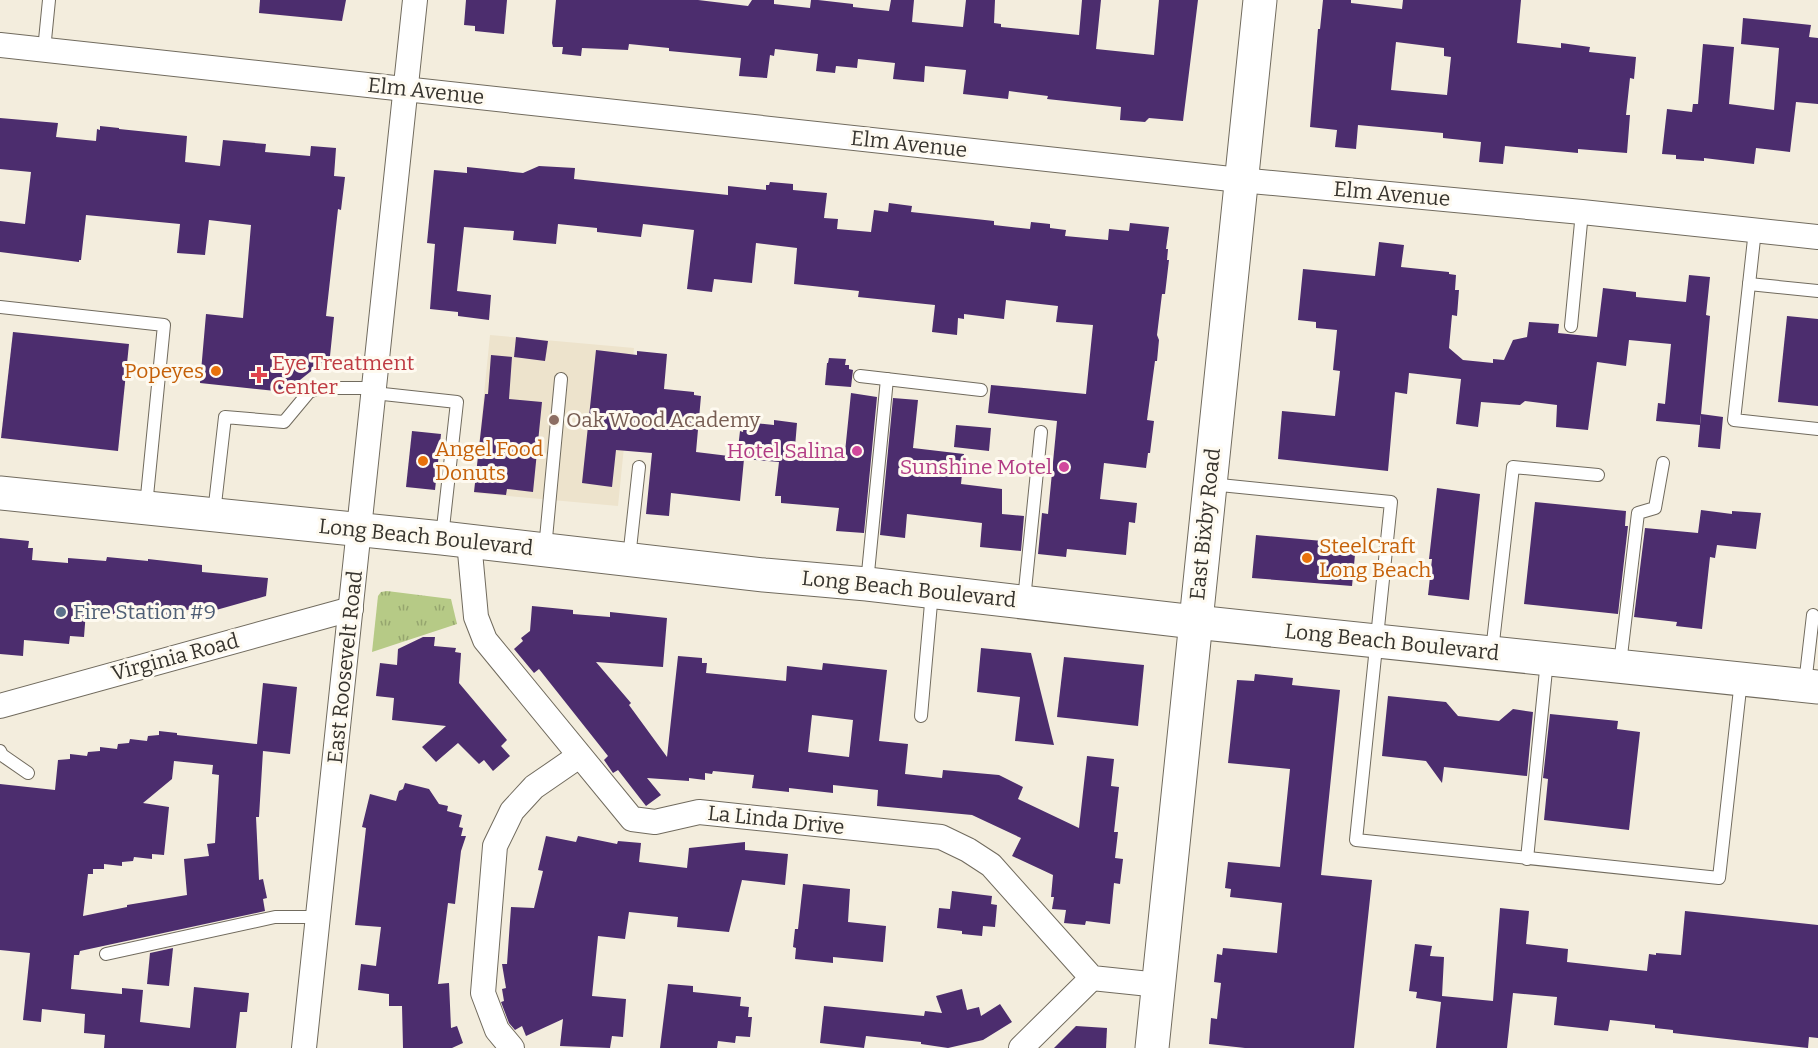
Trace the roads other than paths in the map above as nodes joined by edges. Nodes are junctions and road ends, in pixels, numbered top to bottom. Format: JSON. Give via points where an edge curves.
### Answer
{"nodes":[{"id":1,"x":49,"y":0,"type":"edge"},
{"id":2,"x":414,"y":0,"type":"edge"},
{"id":3,"x":1260,"y":0,"type":"edge"},
{"id":4,"x":0,"y":45,"type":"edge"},
{"id":5,"x":44,"y":50,"type":"junction"},
{"id":6,"x":405,"y":88,"type":"junction"},
{"id":7,"x":1240,"y":180,"type":"junction"},
{"id":8,"x":1582,"y":212,"type":"junction"},
{"id":9,"x":1755,"y":230,"type":"junction"},
{"id":10,"x":1818,"y":237,"type":"edge"},
{"id":11,"x":1749,"y":285,"type":"junction"},
{"id":12,"x":1818,"y":291,"type":"edge"},
{"id":13,"x":0,"y":307,"type":"edge"},
{"id":14,"x":1571,"y":326,"type":"dead end"},
{"id":15,"x":860,"y":376,"type":"dead end"},
{"id":16,"x":561,"y":379,"type":"dead end"},
{"id":17,"x":888,"y":379,"type":"junction"},
{"id":18,"x":981,"y":390,"type":"dead end"},
{"id":19,"x":374,"y":391,"type":"junction"},
{"id":20,"x":1818,"y":429,"type":"edge"},
{"id":21,"x":1041,"y":432,"type":"dead end"},
{"id":22,"x":1663,"y":463,"type":"dead end"},
{"id":23,"x":639,"y":467,"type":"dead end"},
{"id":24,"x":1598,"y":475,"type":"dead end"},
{"id":25,"x":1209,"y":484,"type":"junction"},
{"id":26,"x":0,"y":493,"type":"edge"},
{"id":27,"x":146,"y":507,"type":"junction"},
{"id":28,"x":214,"y":514,"type":"junction"},
{"id":29,"x":359,"y":530,"type":"junction"},
{"id":30,"x":455,"y":540,"type":"junction"},
{"id":31,"x":545,"y":550,"type":"junction"},
{"id":32,"x":629,"y":559,"type":"junction"},
{"id":33,"x":867,"y":584,"type":"junction"},
{"id":34,"x":932,"y":591,"type":"junction"},
{"id":35,"x":1024,"y":601,"type":"junction"},
{"id":36,"x":351,"y":609,"type":"junction"},
{"id":37,"x":1813,"y":615,"type":"dead end"},
{"id":38,"x":1195,"y":622,"type":"junction"},
{"id":39,"x":1378,"y":640,"type":"junction"},
{"id":40,"x":1492,"y":653,"type":"junction"},
{"id":41,"x":1548,"y":658,"type":"junction"},
{"id":42,"x":1620,"y":665,"type":"junction"},
{"id":43,"x":1742,"y":679,"type":"junction"},
{"id":44,"x":1812,"y":686,"type":"edge"},
{"id":45,"x":0,"y":706,"type":"edge"},
{"id":46,"x":921,"y":716,"type":"dead end"},
{"id":47,"x":0,"y":751,"type":"edge"},
{"id":48,"x":579,"y":756,"type":"junction"},
{"id":49,"x":28,"y":773,"type":"dead end"},
{"id":50,"x":1527,"y":858,"type":"junction"},
{"id":51,"x":318,"y":917,"type":"junction"},
{"id":52,"x":106,"y":954,"type":"dead end"},
{"id":53,"x":1092,"y":978,"type":"junction"},
{"id":54,"x":1159,"y":985,"type":"junction"},
{"id":55,"x":304,"y":1048,"type":"edge"},
{"id":56,"x":512,"y":1048,"type":"edge"},
{"id":57,"x":1021,"y":1048,"type":"edge"},
{"id":58,"x":1152,"y":1048,"type":"edge"}],
"edges":[{"from":1,"to":5,"type":"lane"},
{"from":2,"to":6,"type":"street","name":"East Roosevelt Road"},
{"from":3,"to":7,"type":"main road","name":"East Bixby Road"},
{"from":4,"to":5,"type":"street","name":"Elm Avenue"},
{"from":5,"to":6,"type":"street","name":"Elm Avenue"},
{"from":6,"to":7,"type":"street","name":"Elm Avenue"},
{"from":6,"to":19,"type":"street","name":"East Roosevelt Road"},
{"from":7,"to":8,"type":"street","name":"Elm Avenue"},
{"from":7,"to":25,"type":"main road","name":"East Bixby Road"},
{"from":8,"to":9,"type":"street","name":"Elm Avenue"},
{"from":8,"to":14,"type":"lane"},
{"from":9,"to":10,"type":"street","name":"Elm Avenue"},
{"from":9,"to":11,"type":"lane"},
{"from":11,"to":12,"type":"lane"},
{"from":11,"to":20,"type":"lane","via":[[1734,420]]},
{"from":13,"to":27,"type":"lane","via":[[164,325]]},
{"from":15,"to":17,"type":"lane"},
{"from":16,"to":31,"type":"lane"},
{"from":17,"to":18,"type":"lane"},
{"from":17,"to":33,"type":"lane"},
{"from":19,"to":28,"type":"lane","via":[[318,388],[309,392],[284,422],[225,417]]},
{"from":19,"to":29,"type":"street","name":"East Roosevelt Road"},
{"from":19,"to":30,"type":"lane","via":[[457,402]]},
{"from":21,"to":35,"type":"lane"},
{"from":22,"to":42,"type":"lane","via":[[1655,508],[1638,513]]},
{"from":23,"to":32,"type":"lane"},
{"from":24,"to":40,"type":"lane","via":[[1513,467]]},
{"from":25,"to":38,"type":"main road","name":"East Bixby Road"},
{"from":25,"to":39,"type":"lane","via":[[1391,502]]},
{"from":26,"to":27,"type":"main road","name":"Long Beach Boulevard"},
{"from":27,"to":28,"type":"main road","name":"Long Beach Boulevard"},
{"from":28,"to":29,"type":"main road","name":"Long Beach Boulevard"},
{"from":29,"to":30,"type":"main road","name":"Long Beach Boulevard"},
{"from":29,"to":36,"type":"street","name":"East Roosevelt Road"},
{"from":30,"to":31,"type":"main road","name":"Long Beach Boulevard"},
{"from":30,"to":48,"type":"street","name":"La Linda Drive","via":[[484,640]]},
{"from":31,"to":32,"type":"main road","name":"Long Beach Boulevard"},
{"from":32,"to":33,"type":"main road","name":"Long Beach Boulevard"},
{"from":33,"to":34,"type":"main road","name":"Long Beach Boulevard"},
{"from":34,"to":35,"type":"main road","name":"Long Beach Boulevard"},
{"from":34,"to":46,"type":"lane"},
{"from":35,"to":38,"type":"main road","name":"Long Beach Boulevard"},
{"from":36,"to":45,"type":"street","name":"Virginia Road"},
{"from":36,"to":51,"type":"street","name":"East Roosevelt Road"},
{"from":37,"to":44,"type":"lane"},
{"from":38,"to":39,"type":"main road","name":"Long Beach Boulevard"},
{"from":38,"to":54,"type":"main road","name":"East Bixby Road"},
{"from":39,"to":40,"type":"main road","name":"Long Beach Boulevard"},
{"from":39,"to":50,"type":"lane","via":[[1356,840]]},
{"from":40,"to":41,"type":"main road","name":"Long Beach Boulevard"},
{"from":41,"to":42,"type":"main road","name":"Long Beach Boulevard"},
{"from":41,"to":50,"type":"lane"},
{"from":42,"to":43,"type":"main road","name":"Long Beach Boulevard"},
{"from":43,"to":44,"type":"main road","name":"Long Beach Boulevard"},
{"from":43,"to":50,"type":"lane","via":[[1719,878]]},
{"from":47,"to":49,"type":"lane"},
{"from":48,"to":53,"type":"street","name":"La Linda Drive","via":[[632,819],[655,822],[699,812],[941,837],[991,865]]},
{"from":48,"to":56,"type":"street","via":[[534,787],[512,811],[495,846],[483,993],[497,1030]]},
{"from":51,"to":52,"type":"lane","via":[[275,917]]},
{"from":51,"to":55,"type":"street","name":"East Roosevelt Road"},
{"from":53,"to":54,"type":"street"},
{"from":53,"to":57,"type":"street"},
{"from":54,"to":58,"type":"main road","name":"East Bixby Road"}]}
